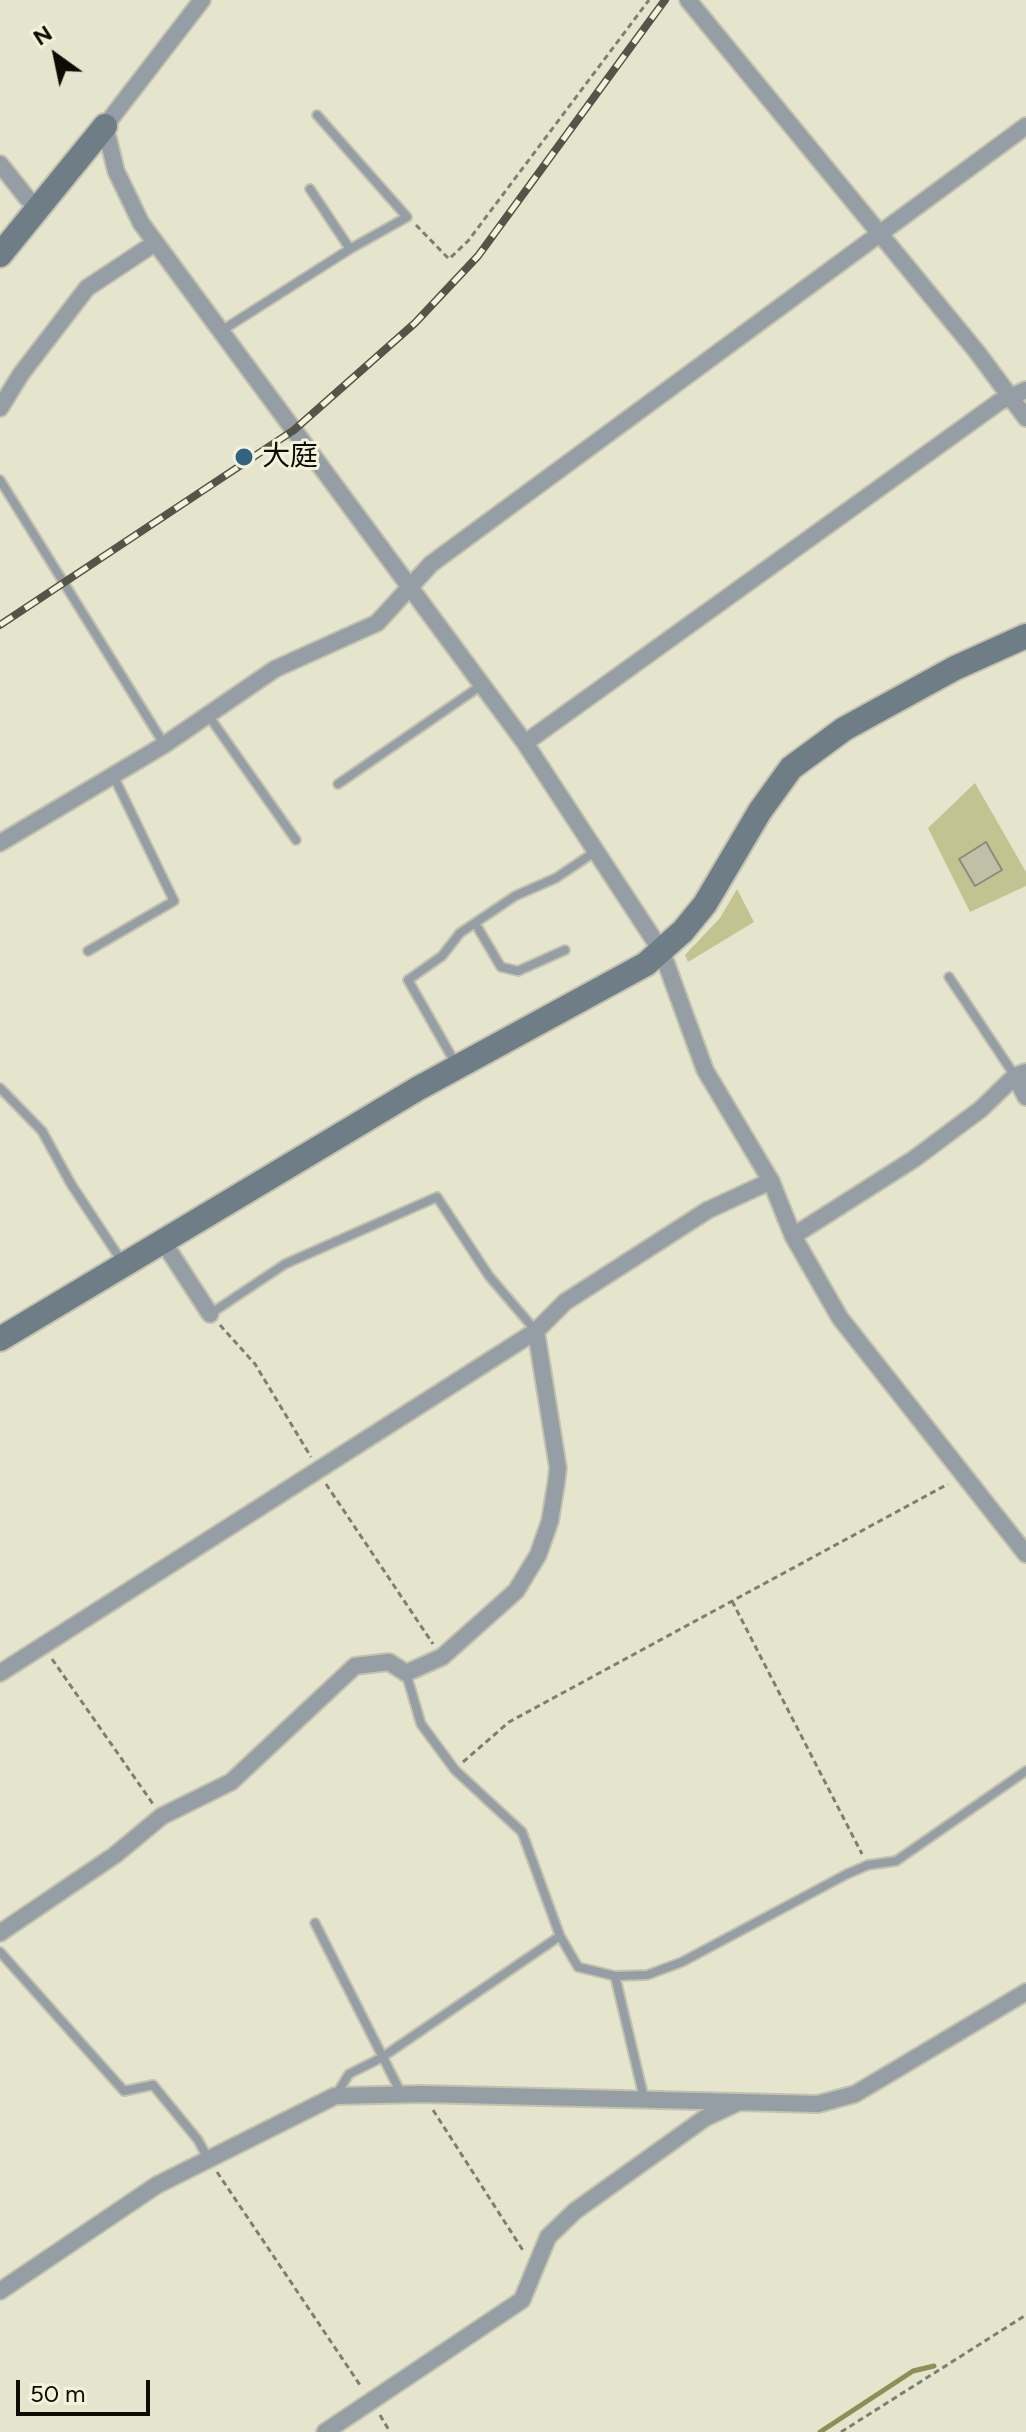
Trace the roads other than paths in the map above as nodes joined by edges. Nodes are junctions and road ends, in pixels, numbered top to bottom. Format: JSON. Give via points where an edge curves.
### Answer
{"nodes":[{"id":1,"x":202,"y":0,"type":"edge"},
{"id":2,"x":688,"y":0,"type":"edge"},
{"id":3,"x":317,"y":115,"type":"dead end"},
{"id":4,"x":105,"y":126,"type":"junction"},
{"id":5,"x":1026,"y":126,"type":"edge"},
{"id":6,"x":0,"y":164,"type":"edge"},
{"id":7,"x":310,"y":189,"type":"dead end"},
{"id":8,"x":39,"y":207,"type":"junction"},
{"id":9,"x":879,"y":235,"type":"junction"},
{"id":10,"x":155,"y":243,"type":"junction"},
{"id":11,"x":350,"y":249,"type":"junction"},
{"id":12,"x":0,"y":255,"type":"edge"},
{"id":13,"x":220,"y":332,"type":"junction"},
{"id":14,"x":1019,"y":393,"type":"edge"},
{"id":15,"x":0,"y":408,"type":"edge"},
{"id":16,"x":1026,"y":418,"type":"edge"},
{"id":17,"x":0,"y":480,"type":"edge"},
{"id":18,"x":410,"y":589,"type":"junction"},
{"id":19,"x":1026,"y":636,"type":"edge"},
{"id":20,"x":482,"y":685,"type":"junction"},
{"id":21,"x":208,"y":714,"type":"junction"},
{"id":22,"x":525,"y":743,"type":"junction"},
{"id":23,"x":164,"y":745,"type":"junction"},
{"id":24,"x":113,"y":775,"type":"junction"},
{"id":25,"x":338,"y":784,"type":"dead end"},
{"id":26,"x":296,"y":840,"type":"dead end"},
{"id":27,"x":0,"y":843,"type":"edge"},
{"id":28,"x":596,"y":851,"type":"junction"},
{"id":29,"x":475,"y":923,"type":"junction"},
{"id":30,"x":565,"y":950,"type":"dead end"},
{"id":31,"x":88,"y":951,"type":"dead end"},
{"id":32,"x":662,"y":952,"type":"junction"},
{"id":33,"x":949,"y":977,"type":"dead end"},
{"id":34,"x":457,"y":1067,"type":"junction"},
{"id":35,"x":1020,"y":1074,"type":"edge"},
{"id":36,"x":0,"y":1088,"type":"edge"},
{"id":37,"x":1026,"y":1097,"type":"edge"},
{"id":38,"x":771,"y":1181,"type":"junction"},
{"id":39,"x":793,"y":1236,"type":"junction"},
{"id":40,"x":162,"y":1240,"type":"junction"},
{"id":41,"x":124,"y":1264,"type":"junction"},
{"id":42,"x":210,"y":1314,"type":"joint"},
{"id":43,"x":536,"y":1331,"type":"junction"},
{"id":44,"x":0,"y":1339,"type":"edge"},
{"id":45,"x":1026,"y":1554,"type":"edge"},
{"id":46,"x":0,"y":1673,"type":"edge"},
{"id":47,"x":406,"y":1673,"type":"junction"},
{"id":48,"x":1026,"y":1771,"type":"edge"},
{"id":49,"x":315,"y":1923,"type":"dead end"},
{"id":50,"x":0,"y":1933,"type":"edge"},
{"id":51,"x":560,"y":1936,"type":"junction"},
{"id":52,"x":0,"y":1952,"type":"edge"},
{"id":53,"x":615,"y":1976,"type":"junction"},
{"id":54,"x":1026,"y":1992,"type":"edge"},
{"id":55,"x":381,"y":2058,"type":"junction"},
{"id":56,"x":402,"y":2094,"type":"junction"},
{"id":57,"x":335,"y":2096,"type":"junction"},
{"id":58,"x":644,"y":2098,"type":"junction"},
{"id":59,"x":736,"y":2103,"type":"junction"},
{"id":60,"x":207,"y":2157,"type":"junction"},
{"id":61,"x":0,"y":2291,"type":"edge"},
{"id":62,"x":325,"y":2432,"type":"edge"}],
"edges":[{"from":1,"to":4,"type":"street"},
{"from":2,"to":9,"type":"street"},
{"from":3,"to":11,"type":"lane","via":[[407,217]]},
{"from":4,"to":8,"type":"street"},
{"from":4,"to":10,"type":"street","via":[[116,171]]},
{"from":5,"to":9,"type":"street"},
{"from":6,"to":8,"type":"street"},
{"from":7,"to":11,"type":"lane"},
{"from":8,"to":12,"type":"street"},
{"from":9,"to":14,"type":"street"},
{"from":9,"to":18,"type":"street","via":[[431,564]]},
{"from":10,"to":13,"type":"street"},
{"from":10,"to":15,"type":"street","via":[[87,288]]},
{"from":11,"to":13,"type":"lane"},
{"from":13,"to":18,"type":"street"},
{"from":14,"to":16,"type":"street"},
{"from":14,"to":22,"type":"street"},
{"from":17,"to":23,"type":"lane"},
{"from":18,"to":20,"type":"street"},
{"from":18,"to":21,"type":"street","via":[[377,623],[275,669]]},
{"from":19,"to":32,"type":"street","via":[[844,729],[791,768],[705,904]]},
{"from":20,"to":22,"type":"street"},
{"from":20,"to":25,"type":"lane"},
{"from":21,"to":23,"type":"street"},
{"from":21,"to":26,"type":"lane"},
{"from":22,"to":28,"type":"street"},
{"from":23,"to":24,"type":"street"},
{"from":24,"to":27,"type":"street"},
{"from":24,"to":31,"type":"lane","via":[[174,901]]},
{"from":28,"to":29,"type":"lane"},
{"from":28,"to":32,"type":"street"},
{"from":29,"to":30,"type":"lane","via":[[501,967],[518,971]]},
{"from":29,"to":34,"type":"lane","via":[[408,980]]},
{"from":32,"to":34,"type":"street"},
{"from":32,"to":38,"type":"street","via":[[705,1070]]},
{"from":33,"to":35,"type":"lane"},
{"from":34,"to":40,"type":"street"},
{"from":35,"to":37,"type":"street"},
{"from":35,"to":39,"type":"street","via":[[914,1159]]},
{"from":36,"to":41,"type":"lane","via":[[42,1131]]},
{"from":38,"to":39,"type":"street"},
{"from":38,"to":43,"type":"street","via":[[708,1210],[565,1302]]},
{"from":39,"to":45,"type":"street","via":[[864,1352]]},
{"from":40,"to":41,"type":"street"},
{"from":40,"to":42,"type":"street"},
{"from":41,"to":44,"type":"street"},
{"from":42,"to":43,"type":"lane","via":[[285,1264],[437,1197],[489,1276]]},
{"from":43,"to":46,"type":"street"},
{"from":43,"to":47,"type":"street","via":[[558,1468],[550,1521],[538,1555],[516,1591],[442,1657]]},
{"from":47,"to":50,"type":"street","via":[[389,1662],[355,1666],[231,1782],[162,1816],[115,1855]]},
{"from":47,"to":51,"type":"lane","via":[[421,1724],[455,1770],[522,1832]]},
{"from":48,"to":53,"type":"lane","via":[[896,1861],[868,1865],[682,1962],[647,1975]]},
{"from":49,"to":55,"type":"lane"},
{"from":51,"to":53,"type":"lane","via":[[578,1967]]},
{"from":51,"to":55,"type":"lane"},
{"from":52,"to":60,"type":"lane","via":[[124,2091],[153,2085]]},
{"from":53,"to":58,"type":"lane"},
{"from":54,"to":59,"type":"street","via":[[855,2094],[818,2104]]},
{"from":55,"to":56,"type":"lane"},
{"from":55,"to":57,"type":"lane","via":[[349,2074]]},
{"from":56,"to":57,"type":"street"},
{"from":56,"to":58,"type":"street"},
{"from":57,"to":60,"type":"street"},
{"from":58,"to":59,"type":"street"},
{"from":59,"to":62,"type":"street","via":[[705,2118],[575,2211],[548,2237],[522,2300]]},
{"from":60,"to":61,"type":"street"}]}
